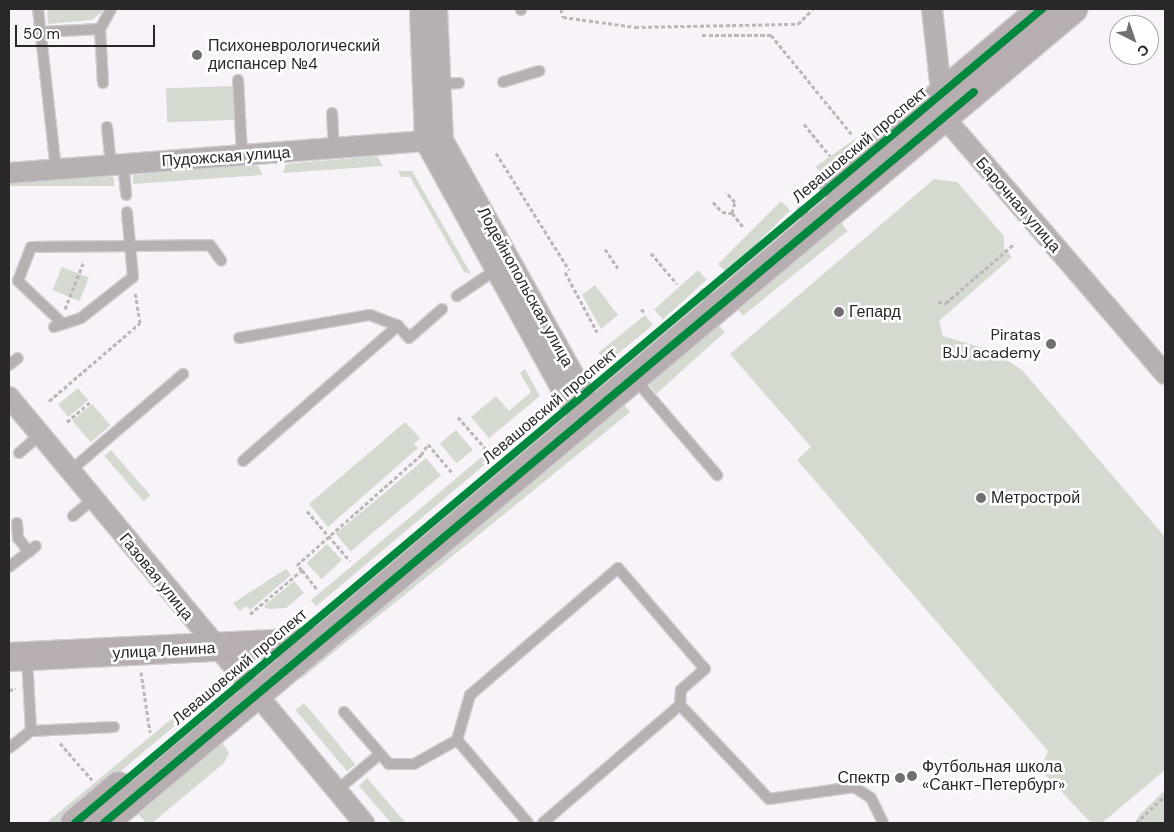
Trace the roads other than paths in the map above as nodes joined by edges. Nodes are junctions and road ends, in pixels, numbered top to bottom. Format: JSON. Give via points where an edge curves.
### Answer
{"nodes":[{"id":1,"x":38,"y":9,"type":"edge"},
{"id":2,"x":111,"y":9,"type":"edge"},
{"id":3,"x":420,"y":9,"type":"edge"},
{"id":4,"x":437,"y":9,"type":"edge"},
{"id":5,"x":932,"y":9,"type":"edge"},
{"id":6,"x":1050,"y":12,"type":"edge"},
{"id":7,"x":100,"y":29,"type":"junction"},
{"id":8,"x":40,"y":32,"type":"junction"},
{"id":9,"x":539,"y":70,"type":"dead end"},
{"id":10,"x":238,"y":80,"type":"dead end"},
{"id":11,"x":503,"y":82,"type":"dead end"},
{"id":12,"x":103,"y":83,"type":"dead end"},
{"id":13,"x":441,"y":83,"type":"junction"},
{"id":14,"x":942,"y":106,"type":"junction"},
{"id":15,"x":332,"y":113,"type":"dead end"},
{"id":16,"x":107,"y":128,"type":"dead end"},
{"id":17,"x":434,"y":141,"type":"junction"},
{"id":18,"x":334,"y":148,"type":"junction"},
{"id":19,"x":242,"y":155,"type":"junction"},
{"id":20,"x":117,"y":165,"type":"junction"},
{"id":21,"x":56,"y":170,"type":"junction"},
{"id":22,"x":9,"y":173,"type":"edge"},
{"id":23,"x":126,"y":195,"type":"dead end"},
{"id":24,"x":127,"y":212,"type":"dead end"},
{"id":25,"x":131,"y":246,"type":"junction"},
{"id":26,"x":221,"y":260,"type":"dead end"},
{"id":27,"x":503,"y":266,"type":"junction"},
{"id":28,"x":457,"y":296,"type":"dead end"},
{"id":29,"x":711,"y":301,"type":"junction"},
{"id":30,"x":442,"y":309,"type":"dead end"},
{"id":31,"x":398,"y":326,"type":"junction"},
{"id":32,"x":239,"y":338,"type":"dead end"},
{"id":33,"x":18,"y":358,"type":"dead end"},
{"id":34,"x":9,"y":365,"type":"edge"},
{"id":35,"x":183,"y":374,"type":"dead end"},
{"id":36,"x":1165,"y":374,"type":"edge"},
{"id":37,"x":634,"y":377,"type":"junction"},
{"id":38,"x":9,"y":396,"type":"edge"},
{"id":39,"x":582,"y":406,"type":"junction"},
{"id":40,"x":40,"y":435,"type":"junction"},
{"id":41,"x":19,"y":453,"type":"dead end"},
{"id":42,"x":244,"y":461,"type":"dead end"},
{"id":43,"x":70,"y":471,"type":"junction"},
{"id":44,"x":717,"y":475,"type":"dead end"},
{"id":45,"x":92,"y":499,"type":"junction"},
{"id":46,"x":73,"y":516,"type":"dead end"},
{"id":47,"x":17,"y":523,"type":"dead end"},
{"id":48,"x":9,"y":567,"type":"edge"},
{"id":49,"x":314,"y":634,"type":"junction"},
{"id":50,"x":207,"y":640,"type":"junction"},
{"id":51,"x":288,"y":644,"type":"junction"},
{"id":52,"x":15,"y":651,"type":"edge"},
{"id":53,"x":249,"y":689,"type":"junction"},
{"id":54,"x":680,"y":705,"type":"junction"},
{"id":55,"x":344,"y":712,"type":"dead end"},
{"id":56,"x":114,"y":727,"type":"dead end"},
{"id":57,"x":31,"y":731,"type":"junction"},
{"id":58,"x":457,"y":740,"type":"junction"},
{"id":59,"x":9,"y":748,"type":"edge"},
{"id":60,"x":380,"y":754,"type":"junction"},
{"id":61,"x":336,"y":791,"type":"junction"},
{"id":62,"x":95,"y":811,"type":"edge"},
{"id":63,"x":364,"y":823,"type":"edge"},
{"id":64,"x":528,"y":823,"type":"edge"},
{"id":65,"x":543,"y":823,"type":"edge"},
{"id":66,"x":883,"y":823,"type":"edge"}],
"edges":[{"from":1,"to":8,"type":"lane"},
{"from":2,"to":7,"type":"lane"},
{"from":3,"to":13,"type":"street","name":"Лодейнопольская улица"},
{"from":4,"to":13,"type":"street","name":"Лодейнопольская улица"},
{"from":5,"to":14,"type":"street"},
{"from":6,"to":14,"type":"street","name":"Левашовский проспект"},
{"from":7,"to":8,"type":"lane"},
{"from":7,"to":12,"type":"lane"},
{"from":8,"to":21,"type":"lane"},
{"from":9,"to":11,"type":"lane"},
{"from":10,"to":19,"type":"lane"},
{"from":13,"to":17,"type":"street","name":"Лодейнопольская улица"},
{"from":14,"to":29,"type":"street","name":"Левашовский проспект","via":[[837,186],[808,219]]},
{"from":14,"to":36,"type":"street","name":"Барочная улица"},
{"from":15,"to":18,"type":"lane"},
{"from":16,"to":20,"type":"lane"},
{"from":17,"to":18,"type":"street","name":"Пудожская улица"},
{"from":17,"to":27,"type":"street","name":"Лодейнопольская улица"},
{"from":18,"to":19,"type":"street","name":"Пудожская улица"},
{"from":19,"to":20,"type":"street","name":"Пудожская улица"},
{"from":20,"to":21,"type":"street","name":"Пудожская улица"},
{"from":20,"to":23,"type":"lane"},
{"from":21,"to":22,"type":"street","name":"Пудожская улица"},
{"from":24,"to":25,"type":"lane"},
{"from":25,"to":25,"type":"lane","via":[[133,277],[81,318],[57,324],[18,281],[30,247]]},
{"from":25,"to":26,"type":"lane","via":[[210,245]]},
{"from":27,"to":28,"type":"lane"},
{"from":27,"to":39,"type":"street","name":"Лодейнопольская улица"},
{"from":29,"to":37,"type":"street","name":"Левашовский проспект"},
{"from":29,"to":39,"type":"street","name":"Левашовский проспект"},
{"from":30,"to":31,"type":"lane","via":[[409,338]]},
{"from":31,"to":32,"type":"lane","via":[[370,315]]},
{"from":31,"to":42,"type":"lane"},
{"from":33,"to":34,"type":"lane"},
{"from":35,"to":43,"type":"lane"},
{"from":37,"to":39,"type":"street","name":"Левашовский проспект"},
{"from":37,"to":44,"type":"lane"},
{"from":38,"to":40,"type":"street","name":"Газовая улица"},
{"from":39,"to":49,"type":"street","name":"Левашовский проспект"},
{"from":40,"to":41,"type":"lane"},
{"from":40,"to":43,"type":"street","name":"Газовая улица"},
{"from":43,"to":45,"type":"street","name":"Газовая улица"},
{"from":45,"to":46,"type":"lane"},
{"from":45,"to":50,"type":"street","name":"Газовая улица"},
{"from":47,"to":48,"type":"lane","via":[[18,538],[33,549]]},
{"from":49,"to":50,"type":"street","name":"улица Ленина"},
{"from":49,"to":51,"type":"street","name":"улица Ленина"},
{"from":49,"to":53,"type":"street","name":"Левашовский проспект"},
{"from":50,"to":51,"type":"street","name":"улица Ленина"},
{"from":50,"to":52,"type":"street","name":"улица Ленина"},
{"from":50,"to":53,"type":"street","name":"Газовая улица"},
{"from":51,"to":53,"type":"street","name":"Левашовский проспект"},
{"from":52,"to":57,"type":"lane"},
{"from":53,"to":61,"type":"street","name":"Газовая улица"},
{"from":53,"to":62,"type":"street","name":"Левашовский проспект"},
{"from":54,"to":58,"type":"lane","via":[[681,690],[705,670],[618,568],[470,695]]},
{"from":54,"to":65,"type":"lane"},
{"from":54,"to":66,"type":"lane","via":[[769,799],[854,787],[871,798]]},
{"from":55,"to":60,"type":"lane"},
{"from":56,"to":57,"type":"lane"},
{"from":57,"to":59,"type":"lane"},
{"from":58,"to":60,"type":"lane","via":[[414,764],[389,764]]},
{"from":58,"to":64,"type":"lane"},
{"from":60,"to":61,"type":"lane"},
{"from":61,"to":63,"type":"street","name":"Газовая улица"}]}
